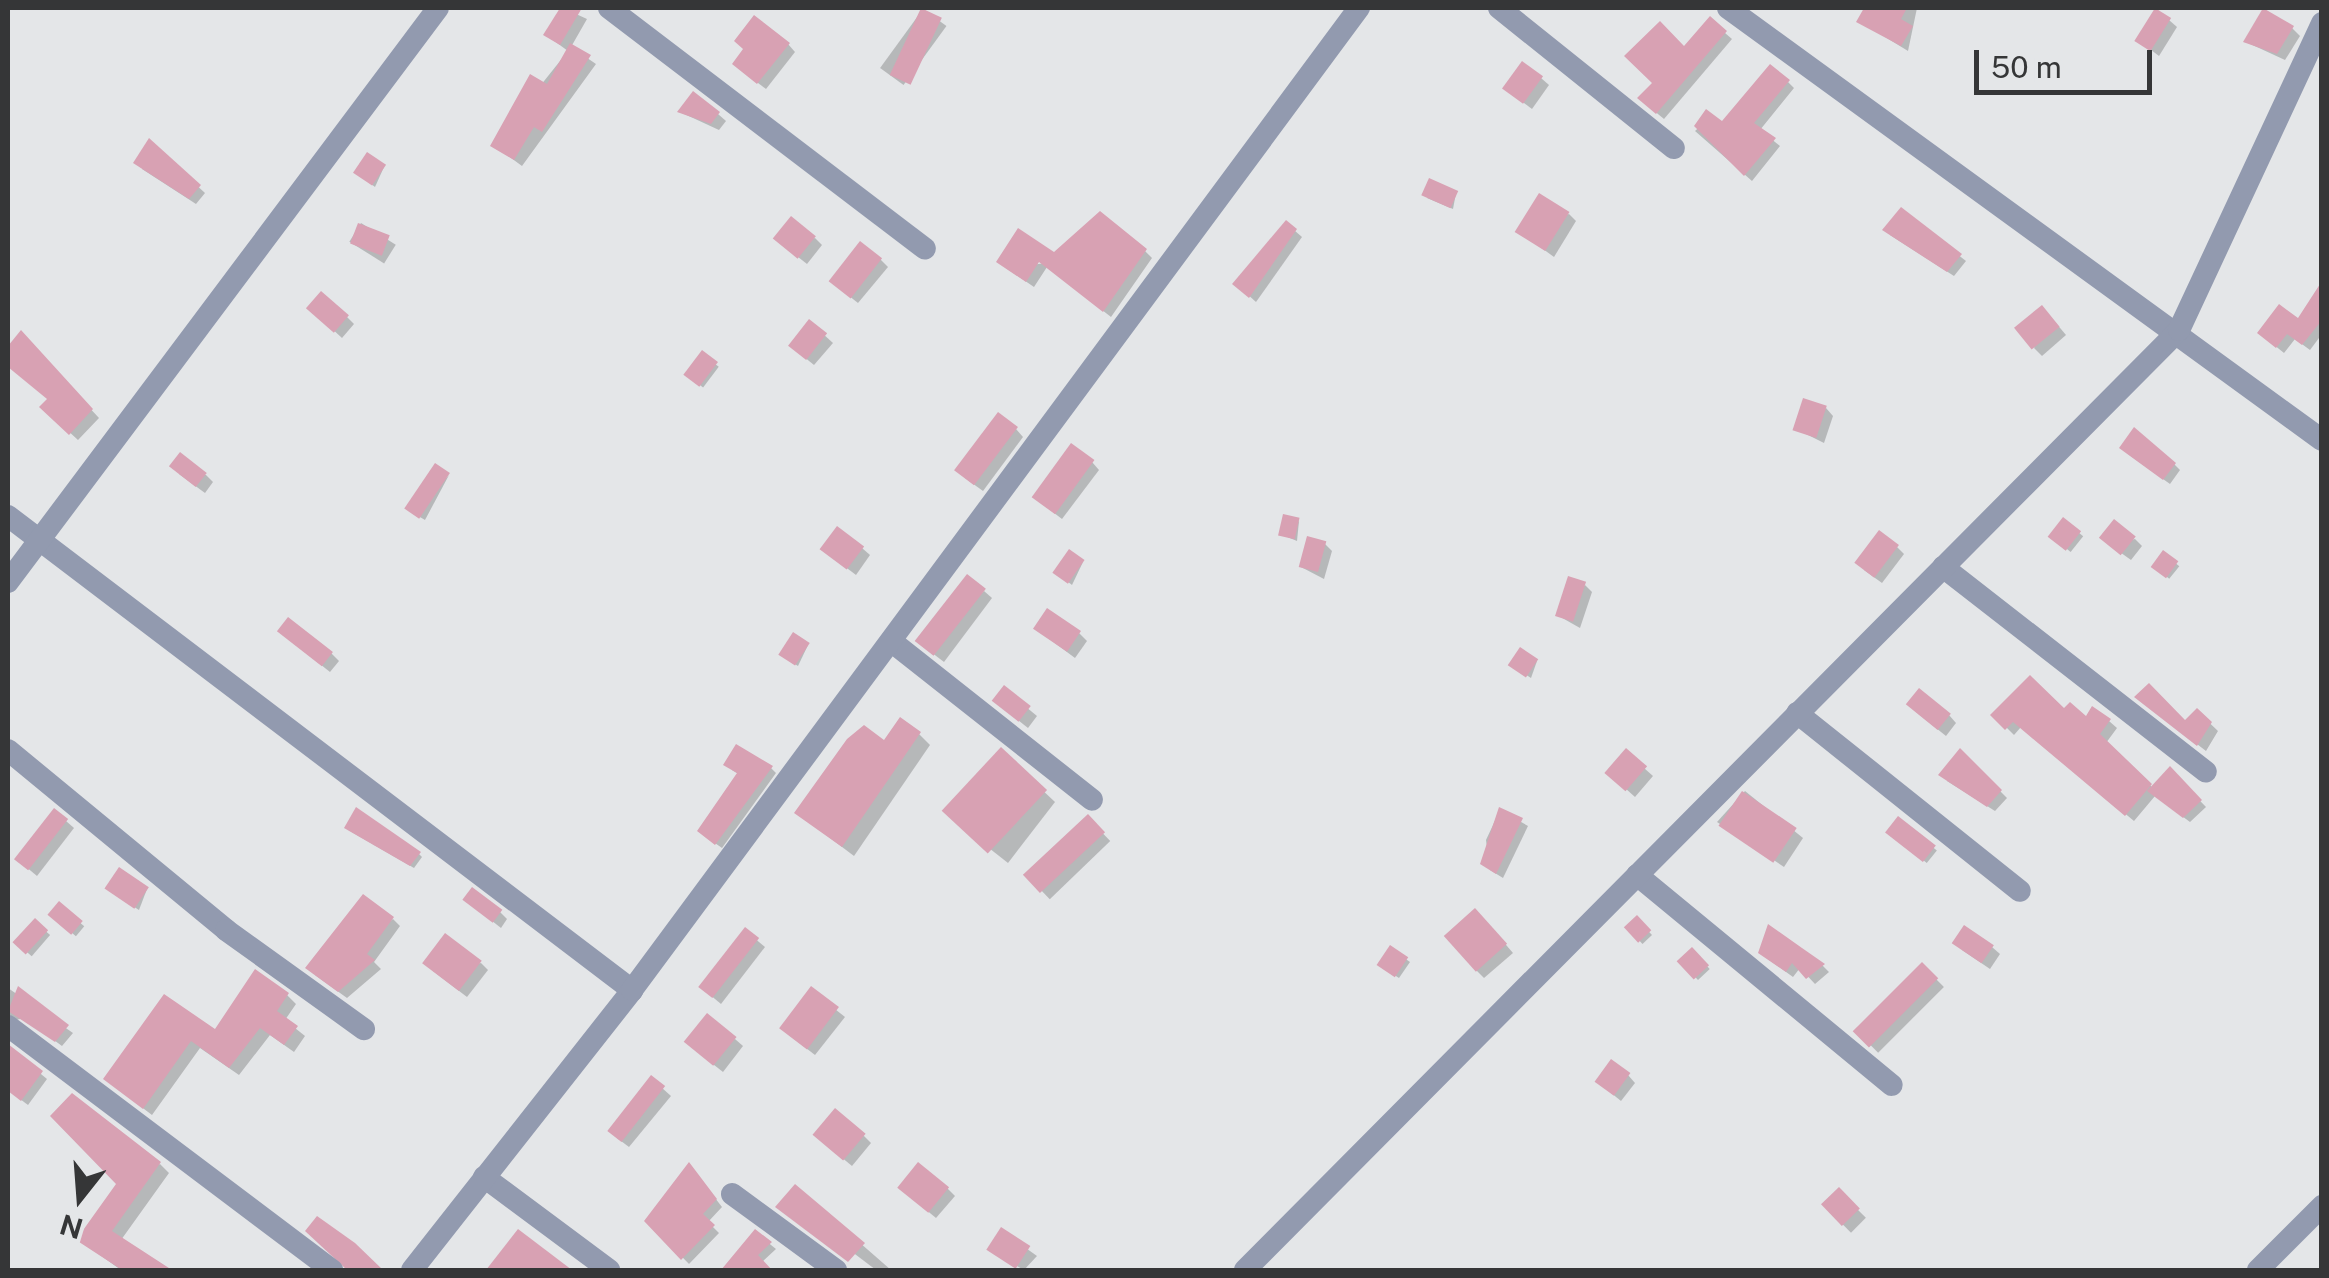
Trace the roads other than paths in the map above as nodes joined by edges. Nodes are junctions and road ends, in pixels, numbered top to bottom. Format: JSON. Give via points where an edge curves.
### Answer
{"nodes":[{"id":1,"x":438,"y":8,"type":"edge"},
{"id":2,"x":609,"y":8,"type":"edge"},
{"id":3,"x":1359,"y":8,"type":"edge"},
{"id":4,"x":1499,"y":8,"type":"edge"},
{"id":5,"x":1728,"y":8,"type":"edge"},
{"id":6,"x":2322,"y":23,"type":"edge"},
{"id":7,"x":1674,"y":148,"type":"dead end"},
{"id":8,"x":925,"y":249,"type":"dead end"},
{"id":9,"x":2180,"y":330,"type":"junction"},
{"id":10,"x":2322,"y":440,"type":"edge"},
{"id":11,"x":8,"y":516,"type":"edge"},
{"id":12,"x":38,"y":544,"type":"junction"},
{"id":13,"x":1943,"y":567,"type":"junction"},
{"id":14,"x":8,"y":582,"type":"edge"},
{"id":15,"x":890,"y":642,"type":"junction"},
{"id":16,"x":1797,"y":712,"type":"junction"},
{"id":17,"x":8,"y":750,"type":"edge"},
{"id":18,"x":2206,"y":772,"type":"dead end"},
{"id":19,"x":1092,"y":800,"type":"dead end"},
{"id":20,"x":1637,"y":875,"type":"junction"},
{"id":21,"x":2020,"y":890,"type":"dead end"},
{"id":22,"x":632,"y":990,"type":"junction"},
{"id":23,"x":8,"y":1026,"type":"edge"},
{"id":24,"x":364,"y":1029,"type":"dead end"},
{"id":25,"x":1892,"y":1085,"type":"dead end"},
{"id":26,"x":484,"y":1177,"type":"junction"},
{"id":27,"x":732,"y":1194,"type":"dead end"},
{"id":28,"x":2322,"y":1206,"type":"edge"},
{"id":29,"x":332,"y":1270,"type":"edge"},
{"id":30,"x":412,"y":1270,"type":"edge"},
{"id":31,"x":609,"y":1270,"type":"edge"},
{"id":32,"x":836,"y":1270,"type":"edge"},
{"id":33,"x":1245,"y":1270,"type":"edge"},
{"id":34,"x":2258,"y":1270,"type":"edge"}],
"edges":[{"from":1,"to":12,"type":"street"},
{"from":2,"to":8,"type":"street"},
{"from":3,"to":15,"type":"street"},
{"from":4,"to":7,"type":"street"},
{"from":5,"to":9,"type":"street"},
{"from":6,"to":9,"type":"street"},
{"from":9,"to":10,"type":"street"},
{"from":9,"to":13,"type":"street"},
{"from":11,"to":12,"type":"street"},
{"from":12,"to":14,"type":"street"},
{"from":12,"to":22,"type":"street"},
{"from":13,"to":16,"type":"street"},
{"from":13,"to":18,"type":"street"},
{"from":15,"to":19,"type":"street"},
{"from":15,"to":22,"type":"street"},
{"from":16,"to":20,"type":"street"},
{"from":16,"to":21,"type":"street"},
{"from":17,"to":24,"type":"street","via":[[226,930]]},
{"from":20,"to":25,"type":"street"},
{"from":20,"to":33,"type":"street"},
{"from":22,"to":26,"type":"street"},
{"from":23,"to":29,"type":"street"},
{"from":26,"to":30,"type":"street"},
{"from":26,"to":31,"type":"street"},
{"from":27,"to":32,"type":"street"},
{"from":28,"to":34,"type":"street"}]}
